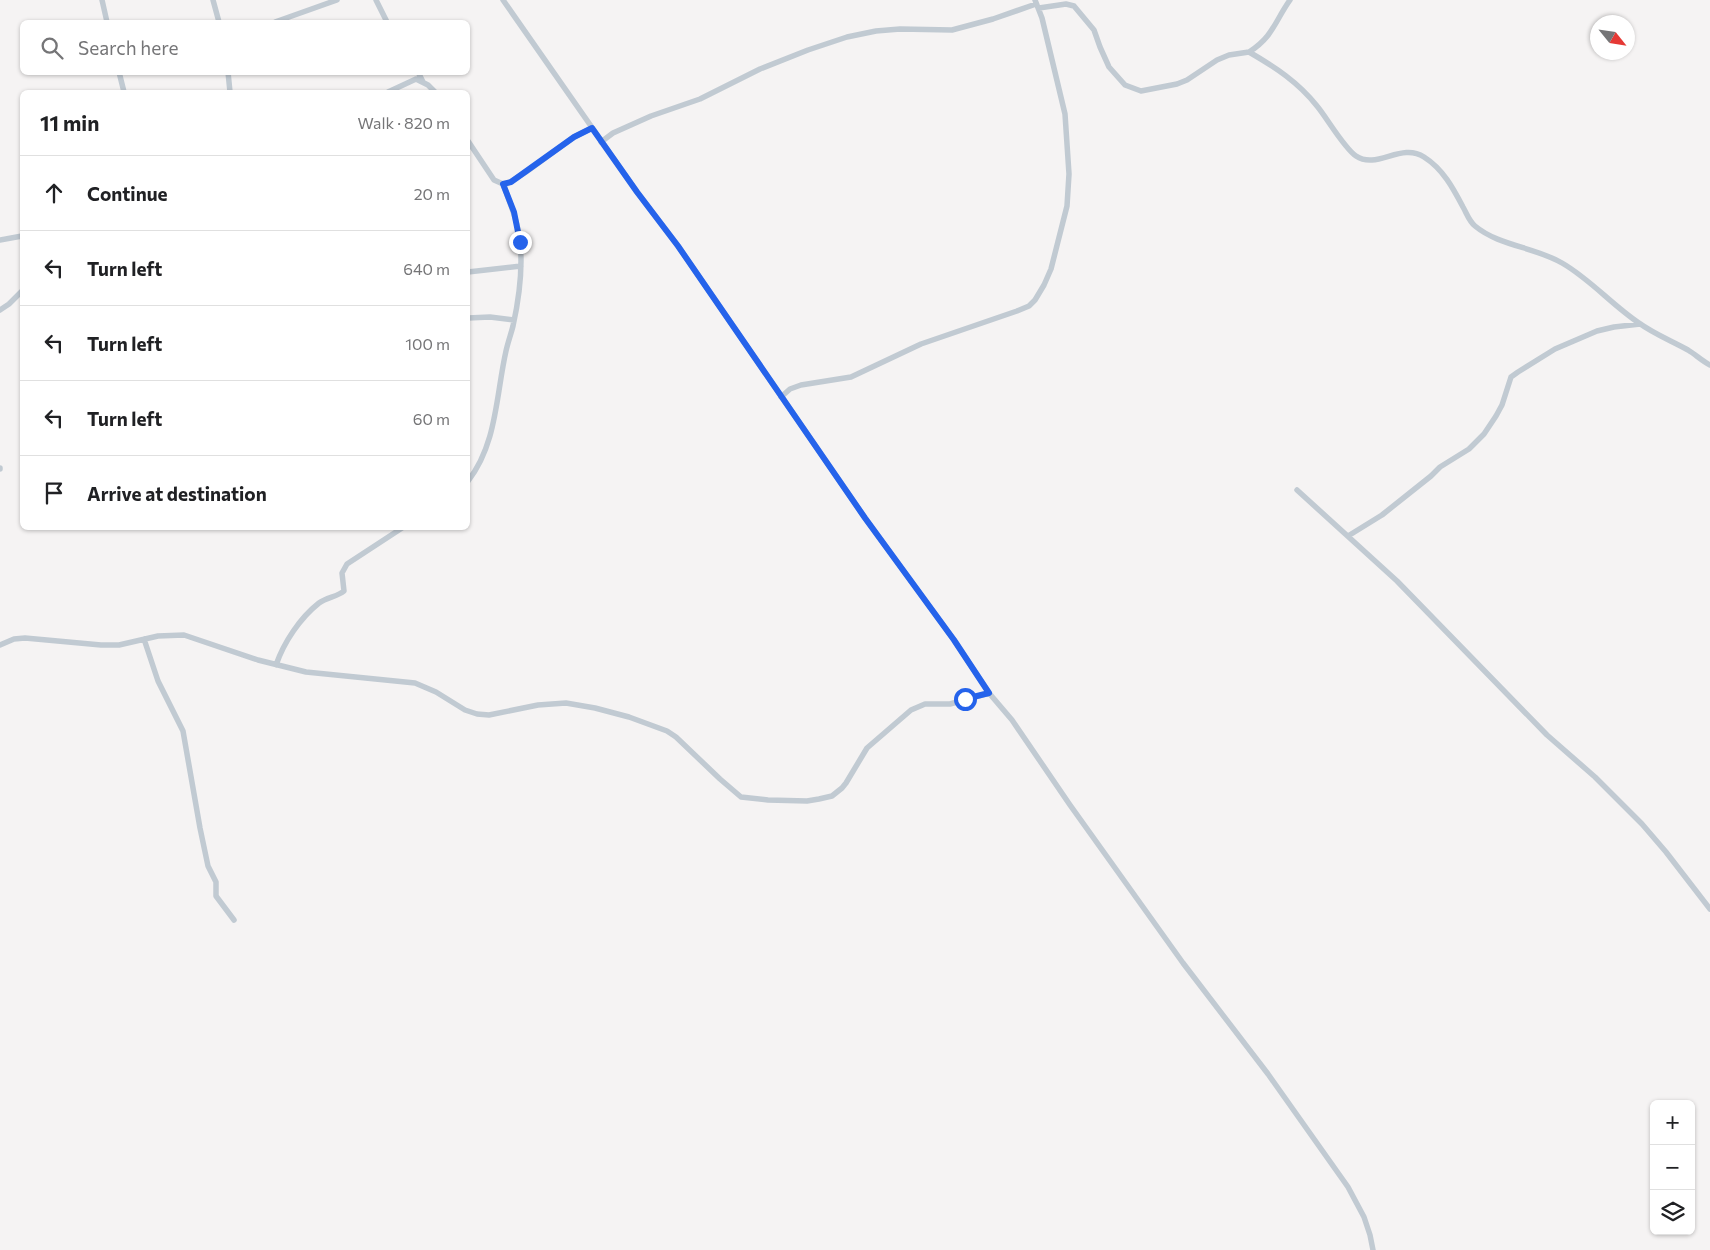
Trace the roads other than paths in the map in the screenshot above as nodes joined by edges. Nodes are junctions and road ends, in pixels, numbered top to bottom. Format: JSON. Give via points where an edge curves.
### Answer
{"nodes":[{"id":1,"x":102,"y":0,"type":"edge"},
{"id":2,"x":213,"y":0,"type":"edge"},
{"id":3,"x":336,"y":0,"type":"edge"},
{"id":4,"x":376,"y":0,"type":"edge"},
{"id":5,"x":504,"y":0,"type":"edge"},
{"id":6,"x":1290,"y":0,"type":"edge"},
{"id":7,"x":1036,"y":4,"type":"edge"},
{"id":8,"x":107,"y":20,"type":"edge"},
{"id":9,"x":218,"y":20,"type":"edge"},
{"id":10,"x":281,"y":20,"type":"edge"},
{"id":11,"x":386,"y":20,"type":"edge"},
{"id":12,"x":1250,"y":52,"type":"junction"},
{"id":13,"x":120,"y":75,"type":"edge"},
{"id":14,"x":228,"y":75,"type":"edge"},
{"id":15,"x":420,"y":75,"type":"edge"},
{"id":16,"x":423,"y":82,"type":"junction"},
{"id":17,"x":124,"y":90,"type":"edge"},
{"id":18,"x":230,"y":90,"type":"edge"},
{"id":19,"x":392,"y":90,"type":"edge"},
{"id":20,"x":433,"y":90,"type":"edge"},
{"id":21,"x":592,"y":128,"type":"junction"},
{"id":22,"x":601,"y":142,"type":"junction"},
{"id":23,"x":470,"y":146,"type":"edge"},
{"id":24,"x":473,"y":151,"type":"junction"},
{"id":25,"x":470,"y":153,"type":"edge"},
{"id":26,"x":503,"y":184,"type":"junction"},
{"id":27,"x":20,"y":236,"type":"edge"},
{"id":28,"x":0,"y":240,"type":"edge"},
{"id":29,"x":521,"y":266,"type":"junction"},
{"id":30,"x":470,"y":272,"type":"edge"},
{"id":31,"x":20,"y":293,"type":"edge"},
{"id":32,"x":0,"y":310,"type":"edge"},
{"id":33,"x":470,"y":318,"type":"edge"},
{"id":34,"x":514,"y":320,"type":"junction"},
{"id":35,"x":1640,"y":324,"type":"junction"},
{"id":36,"x":1710,"y":365,"type":"edge"},
{"id":37,"x":781,"y":397,"type":"junction"},
{"id":38,"x":470,"y":478,"type":"edge"},
{"id":39,"x":1297,"y":490,"type":"dead end"},
{"id":40,"x":399,"y":530,"type":"edge"},
{"id":41,"x":1348,"y":536,"type":"junction"},
{"id":42,"x":144,"y":639,"type":"junction"},
{"id":43,"x":0,"y":644,"type":"edge"},
{"id":44,"x":276,"y":665,"type":"junction"},
{"id":45,"x":989,"y":693,"type":"junction"},
{"id":46,"x":1710,"y":909,"type":"edge"},
{"id":47,"x":234,"y":920,"type":"dead end"},
{"id":48,"x":1373,"y":1250,"type":"edge"}],
"edges":[{"from":1,"to":8,"type":"street"},
{"from":2,"to":9,"type":"street"},
{"from":3,"to":10,"type":"street"},
{"from":4,"to":11,"type":"street"},
{"from":5,"to":21,"type":"street"},
{"from":6,"to":12,"type":"street","via":[[1270,34]]},
{"from":7,"to":12,"type":"street","via":[[1074,6],[1094,30],[1109,67],[1125,85],[1141,91],[1182,82],[1229,55]]},
{"from":7,"to":22,"type":"street","via":[[952,30],[876,32],[808,50],[760,69],[700,99],[651,116]]},
{"from":7,"to":37,"type":"street","via":[[1065,114],[1069,174],[1068,206],[1051,269],[1036,300],[1023,309],[921,344],[851,377],[801,385]]},
{"from":12,"to":35,"type":"street","via":[[1302,88],[1356,156],[1368,160],[1413,151],[1422,155],[1435,164],[1471,221],[1479,228],[1541,252],[1568,267]]},
{"from":13,"to":17,"type":"street"},
{"from":14,"to":18,"type":"street"},
{"from":15,"to":16,"type":"street"},
{"from":16,"to":19,"type":"street","via":[[411,80]]},
{"from":16,"to":20,"type":"street"},
{"from":21,"to":22,"type":"street"},
{"from":21,"to":26,"type":"street","via":[[511,182]]},
{"from":22,"to":37,"type":"street","via":[[678,246]]},
{"from":23,"to":24,"type":"street"},
{"from":24,"to":25,"type":"street"},
{"from":24,"to":26,"type":"street","via":[[494,180]]},
{"from":26,"to":29,"type":"street","via":[[515,219]]},
{"from":27,"to":28,"type":"street"},
{"from":29,"to":30,"type":"street"},
{"from":29,"to":34,"type":"street"},
{"from":31,"to":32,"type":"street"},
{"from":33,"to":34,"type":"street"},
{"from":34,"to":38,"type":"street","via":[[492,428],[484,453]]},
{"from":35,"to":36,"type":"street"},
{"from":35,"to":41,"type":"street","via":[[1597,331],[1555,349],[1518,372],[1511,378],[1493,420],[1470,449],[1440,467],[1382,515]]},
{"from":37,"to":45,"type":"street"},
{"from":39,"to":41,"type":"street"},
{"from":40,"to":44,"type":"street","via":[[346,566],[342,574],[344,591],[317,604],[294,630]]},
{"from":41,"to":46,"type":"street","via":[[1425,609],[1547,735],[1642,824]]},
{"from":42,"to":43,"type":"street","via":[[101,645],[25,638]]},
{"from":42,"to":44,"type":"street","via":[[184,634]]},
{"from":42,"to":47,"type":"street","via":[[158,681],[183,731],[208,866],[216,882],[216,896]]},
{"from":44,"to":45,"type":"street","via":[[306,672],[415,684],[470,712],[483,715],[566,703],[606,710],[667,731],[741,797],[768,800],[807,801],[832,796],[846,783],[867,748],[911,710],[925,704],[950,704]]},
{"from":45,"to":48,"type":"street","via":[[1012,720],[1172,947],[1348,1187],[1364,1217]]}]}
